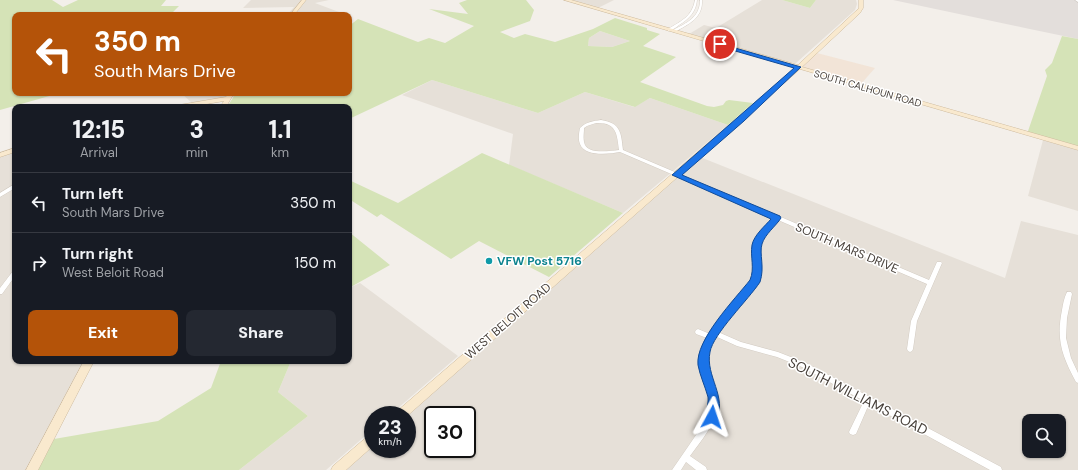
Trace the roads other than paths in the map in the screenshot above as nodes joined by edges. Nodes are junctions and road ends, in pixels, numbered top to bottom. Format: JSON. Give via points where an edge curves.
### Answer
{"nodes":[{"id":1,"x":304,"y":0,"type":"edge"},
{"id":2,"x":566,"y":0,"type":"edge"},
{"id":3,"x":696,"y":0,"type":"edge"},
{"id":4,"x":701,"y":0,"type":"edge"},
{"id":5,"x":861,"y":0,"type":"edge"},
{"id":6,"x":696,"y":7,"type":"junction"},
{"id":7,"x":701,"y":7,"type":"junction"},
{"id":8,"x":294,"y":12,"type":"edge"},
{"id":9,"x":691,"y":15,"type":"junction"},
{"id":10,"x":697,"y":16,"type":"junction"},
{"id":11,"x":672,"y":30,"type":"junction"},
{"id":12,"x":798,"y":67,"type":"junction"},
{"id":13,"x":229,"y":96,"type":"edge"},
{"id":14,"x":193,"y":104,"type":"edge"},
{"id":15,"x":1078,"y":148,"type":"edge"},
{"id":16,"x":12,"y":151,"type":"edge"},
{"id":17,"x":621,"y":151,"type":"junction"},
{"id":18,"x":0,"y":155,"type":"edge"},
{"id":19,"x":676,"y":175,"type":"junction"},
{"id":20,"x":12,"y":188,"type":"edge"},
{"id":21,"x":0,"y":195,"type":"edge"},
{"id":22,"x":777,"y":218,"type":"junction"},
{"id":23,"x":939,"y":263,"type":"dead end"},
{"id":24,"x":12,"y":276,"type":"edge"},
{"id":25,"x":930,"y":283,"type":"junction"},
{"id":26,"x":0,"y":292,"type":"edge"},
{"id":27,"x":1069,"y":294,"type":"dead end"},
{"id":28,"x":698,"y":332,"type":"dead end"},
{"id":29,"x":713,"y":335,"type":"junction"},
{"id":30,"x":910,"y":349,"type":"dead end"},
{"id":31,"x":87,"y":364,"type":"edge"},
{"id":32,"x":1078,"y":380,"type":"edge"},
{"id":33,"x":868,"y":399,"type":"junction"},
{"id":34,"x":410,"y":406,"type":"edge"},
{"id":35,"x":853,"y":432,"type":"dead end"},
{"id":36,"x":364,"y":447,"type":"edge"},
{"id":37,"x":685,"y":457,"type":"junction"},
{"id":38,"x":32,"y":470,"type":"edge"},
{"id":39,"x":337,"y":470,"type":"edge"},
{"id":40,"x":676,"y":470,"type":"edge"},
{"id":41,"x":703,"y":470,"type":"edge"},
{"id":42,"x":998,"y":470,"type":"edge"}],
"edges":[{"from":1,"to":8,"type":"main road"},
{"from":2,"to":11,"type":"main road","name":"SOUTH CALHOUN ROAD"},
{"from":3,"to":6,"type":"street"},
{"from":4,"to":7,"type":"street"},
{"from":5,"to":12,"type":"main road","name":"WEST BELOIT ROAD","via":[[858,12]]},
{"from":6,"to":7,"type":"street"},
{"from":6,"to":9,"type":"street"},
{"from":7,"to":10,"type":"street"},
{"from":9,"to":10,"type":"street"},
{"from":9,"to":11,"type":"street"},
{"from":10,"to":11,"type":"street"},
{"from":11,"to":12,"type":"main road","name":"SOUTH CALHOUN ROAD"},
{"from":12,"to":15,"type":"main road","name":"SOUTH CALHOUN ROAD"},
{"from":12,"to":19,"type":"main road","name":"WEST BELOIT ROAD"},
{"from":13,"to":14,"type":"main road"},
{"from":16,"to":18,"type":"main road"},
{"from":17,"to":17,"type":"street","via":[[602,153],[588,150],[581,143],[582,128],[597,121],[611,124],[619,132]]},
{"from":17,"to":19,"type":"street","name":"SOUTH MARS DRIVE"},
{"from":19,"to":22,"type":"street","name":"SOUTH MARS DRIVE"},
{"from":19,"to":34,"type":"main road","name":"WEST BELOIT ROAD"},
{"from":20,"to":21,"type":"street"},
{"from":22,"to":25,"type":"street","name":"SOUTH MARS DRIVE"},
{"from":22,"to":29,"type":"street","via":[[757,244],[758,273],[755,282]]},
{"from":23,"to":25,"type":"street"},
{"from":24,"to":26,"type":"street"},
{"from":25,"to":30,"type":"street","via":[[914,321]]},
{"from":27,"to":32,"type":"street","via":[[1062,323],[1063,344]]},
{"from":28,"to":29,"type":"street","name":"SOUTH WILLIAMS ROAD"},
{"from":29,"to":33,"type":"street","name":"SOUTH WILLIAMS ROAD","via":[[791,359]]},
{"from":29,"to":37,"type":"street","via":[[703,357],[714,399],[712,417]]},
{"from":31,"to":38,"type":"main road"},
{"from":33,"to":35,"type":"street"},
{"from":33,"to":42,"type":"street","name":"SOUTH WILLIAMS ROAD"},
{"from":36,"to":39,"type":"main road"},
{"from":37,"to":40,"type":"street"},
{"from":37,"to":41,"type":"street"}]}
